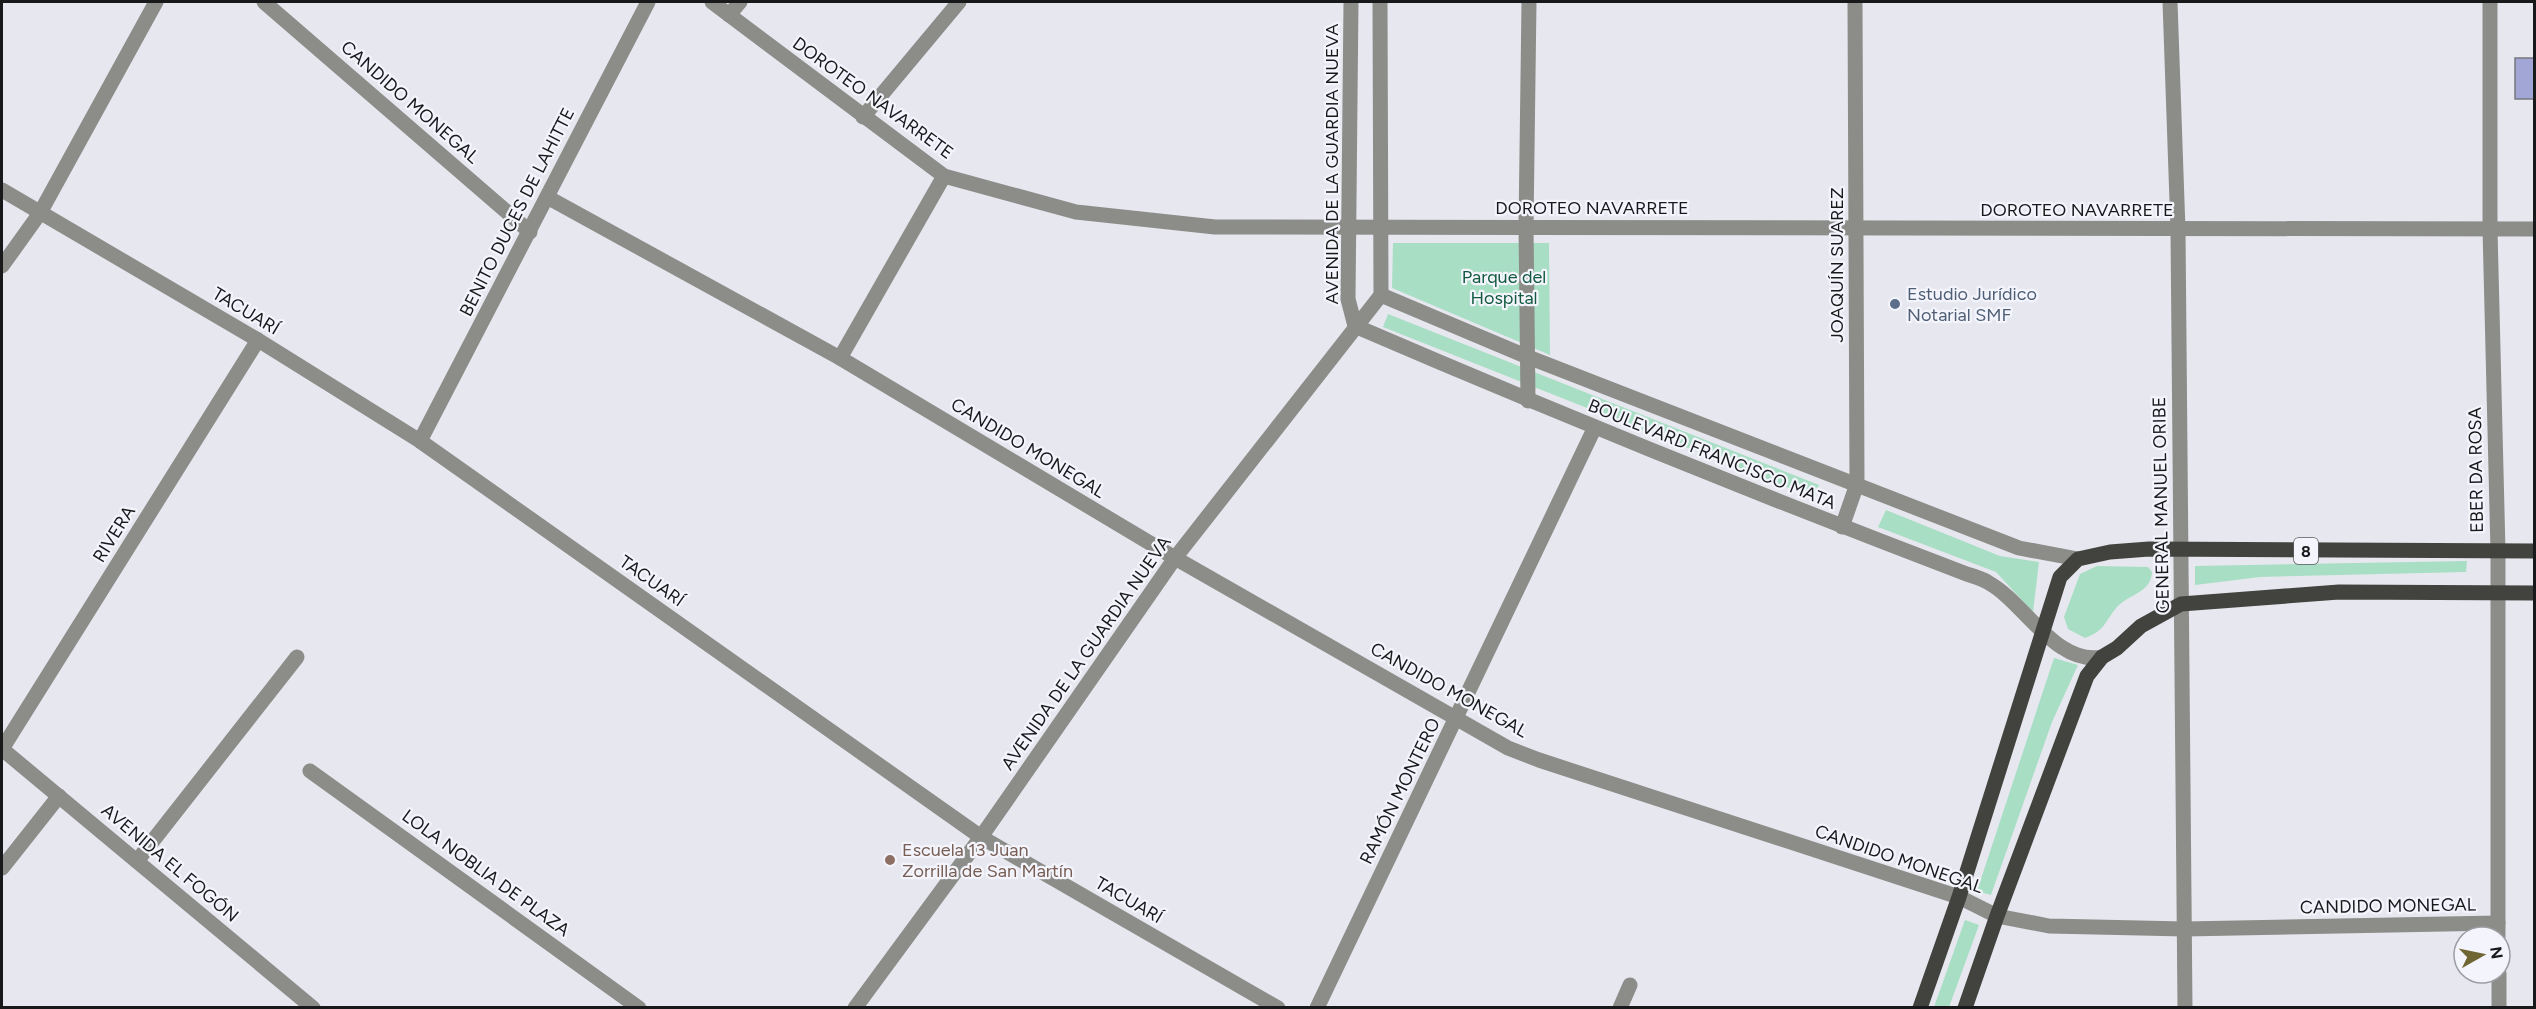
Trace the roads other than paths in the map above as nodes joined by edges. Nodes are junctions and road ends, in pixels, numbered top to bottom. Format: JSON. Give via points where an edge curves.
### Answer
{"nodes":[{"id":1,"x":156,"y":2,"type":"edge"},
{"id":2,"x":264,"y":2,"type":"edge"},
{"id":3,"x":648,"y":2,"type":"edge"},
{"id":4,"x":712,"y":2,"type":"edge"},
{"id":5,"x":741,"y":2,"type":"edge"},
{"id":6,"x":958,"y":2,"type":"edge"},
{"id":7,"x":1351,"y":2,"type":"edge"},
{"id":8,"x":1380,"y":2,"type":"edge"},
{"id":9,"x":1529,"y":2,"type":"edge"},
{"id":10,"x":1855,"y":2,"type":"edge"},
{"id":11,"x":2170,"y":2,"type":"edge"},
{"id":12,"x":2490,"y":2,"type":"edge"},
{"id":13,"x":729,"y":15,"type":"junction"},
{"id":14,"x":863,"y":117,"type":"junction"},
{"id":15,"x":944,"y":176,"type":"junction"},
{"id":16,"x":2,"y":190,"type":"edge"},
{"id":17,"x":547,"y":197,"type":"junction"},
{"id":18,"x":40,"y":213,"type":"junction"},
{"id":19,"x":1526,"y":226,"type":"junction"},
{"id":20,"x":1348,"y":228,"type":"junction"},
{"id":21,"x":1380,"y":228,"type":"junction"},
{"id":22,"x":1856,"y":229,"type":"junction"},
{"id":23,"x":2490,"y":229,"type":"junction"},
{"id":24,"x":2535,"y":229,"type":"edge"},
{"id":25,"x":2178,"y":230,"type":"junction"},
{"id":26,"x":530,"y":232,"type":"junction"},
{"id":27,"x":2,"y":266,"type":"edge"},
{"id":28,"x":1381,"y":295,"type":"junction"},
{"id":29,"x":1355,"y":326,"type":"junction"},
{"id":30,"x":258,"y":340,"type":"junction"},
{"id":31,"x":1528,"y":357,"type":"junction"},
{"id":32,"x":840,"y":358,"type":"junction"},
{"id":33,"x":1528,"y":400,"type":"junction"},
{"id":34,"x":1594,"y":429,"type":"junction"},
{"id":35,"x":420,"y":441,"type":"junction"},
{"id":36,"x":1857,"y":484,"type":"junction"},
{"id":37,"x":1842,"y":527,"type":"junction"},
{"id":38,"x":2180,"y":551,"type":"junction"},
{"id":39,"x":2498,"y":551,"type":"junction"},
{"id":40,"x":2535,"y":551,"type":"edge"},
{"id":41,"x":1175,"y":558,"type":"junction"},
{"id":42,"x":2078,"y":559,"type":"junction"},
{"id":43,"x":2535,"y":593,"type":"edge"},
{"id":44,"x":2497,"y":594,"type":"junction"},
{"id":45,"x":2181,"y":604,"type":"junction"},
{"id":46,"x":2045,"y":632,"type":"junction"},
{"id":47,"x":297,"y":657,"type":"dead end"},
{"id":48,"x":2102,"y":657,"type":"junction"},
{"id":49,"x":1457,"y":719,"type":"junction"},
{"id":50,"x":2,"y":749,"type":"edge"},
{"id":51,"x":310,"y":771,"type":"dead end"},
{"id":52,"x":59,"y":796,"type":"junction"},
{"id":53,"x":981,"y":837,"type":"junction"},
{"id":54,"x":137,"y":861,"type":"junction"},
{"id":55,"x":2,"y":868,"type":"edge"},
{"id":56,"x":1959,"y":897,"type":"junction"},
{"id":57,"x":1997,"y":916,"type":"junction"},
{"id":58,"x":2498,"y":925,"type":"edge"},
{"id":59,"x":2185,"y":929,"type":"junction"},
{"id":60,"x":2452,"y":930,"type":"edge"},
{"id":61,"x":1630,"y":985,"type":"dead end"},
{"id":62,"x":2499,"y":985,"type":"edge"},
{"id":63,"x":313,"y":1008,"type":"edge"},
{"id":64,"x":639,"y":1008,"type":"edge"},
{"id":65,"x":855,"y":1008,"type":"edge"},
{"id":66,"x":1278,"y":1008,"type":"edge"},
{"id":67,"x":1317,"y":1008,"type":"edge"},
{"id":68,"x":1620,"y":1008,"type":"edge"},
{"id":69,"x":1920,"y":1008,"type":"edge"},
{"id":70,"x":1965,"y":1008,"type":"edge"},
{"id":71,"x":2185,"y":1008,"type":"edge"},
{"id":72,"x":2499,"y":1008,"type":"edge"}],
"edges":[{"from":1,"to":18,"type":"street"},
{"from":2,"to":26,"type":"street","name":"CANDIDO MONEGAL"},
{"from":3,"to":17,"type":"street","name":"BENITO DUCES DE LAHITTE"},
{"from":4,"to":13,"type":"street","name":"DOROTEO NAVARRETE"},
{"from":5,"to":13,"type":"street"},
{"from":6,"to":14,"type":"street"},
{"from":7,"to":20,"type":"street","name":"AVENIDA DE LA GUARDIA NUEVA"},
{"from":8,"to":21,"type":"street"},
{"from":9,"to":19,"type":"street"},
{"from":10,"to":22,"type":"street","name":"JOAQUÍN SUAREZ"},
{"from":11,"to":25,"type":"street","name":"GENERAL MANUEL ORIBE"},
{"from":12,"to":23,"type":"street","name":"EBER DA ROSA"},
{"from":13,"to":14,"type":"street","name":"DOROTEO NAVARRETE"},
{"from":14,"to":15,"type":"street","name":"DOROTEO NAVARRETE"},
{"from":15,"to":20,"type":"street","name":"DOROTEO NAVARRETE","via":[[1076,212],[1215,227]]},
{"from":15,"to":32,"type":"street"},
{"from":16,"to":18,"type":"street","name":"TACUARÍ"},
{"from":17,"to":26,"type":"street","name":"BENITO DUCES DE LAHITTE"},
{"from":17,"to":32,"type":"street","name":"CANDIDO MONEGAL"},
{"from":18,"to":27,"type":"street"},
{"from":18,"to":30,"type":"street","name":"TACUARÍ"},
{"from":19,"to":21,"type":"street","name":"DOROTEO NAVARRETE"},
{"from":19,"to":22,"type":"street","name":"DOROTEO NAVARRETE"},
{"from":19,"to":31,"type":"street"},
{"from":20,"to":21,"type":"street","name":"DOROTEO NAVARRETE"},
{"from":20,"to":29,"type":"street","name":"AVENIDA DE LA GUARDIA NUEVA","via":[[1348,299]]},
{"from":21,"to":28,"type":"street"},
{"from":22,"to":25,"type":"street","name":"DOROTEO NAVARRETE"},
{"from":22,"to":36,"type":"street","name":"JOAQUÍN SUAREZ"},
{"from":23,"to":24,"type":"street","name":"DOROTEO NAVARRETE"},
{"from":23,"to":25,"type":"street","name":"DOROTEO NAVARRETE"},
{"from":23,"to":39,"type":"street","name":"EBER DA ROSA"},
{"from":25,"to":38,"type":"street","name":"GENERAL MANUEL ORIBE"},
{"from":26,"to":35,"type":"street","name":"BENITO DUCES DE LAHITTE"},
{"from":28,"to":29,"type":"street","name":"AVENIDA DE LA GUARDIA NUEVA"},
{"from":28,"to":31,"type":"street","name":"BOULEVARD FRANCISCO MATA"},
{"from":29,"to":33,"type":"street","name":"BOULEVARD FRANCISCO MATA"},
{"from":29,"to":41,"type":"street","name":"AVENIDA DE LA GUARDIA NUEVA"},
{"from":30,"to":35,"type":"street","name":"TACUARÍ"},
{"from":30,"to":50,"type":"street","name":"RIVERA"},
{"from":31,"to":33,"type":"street"},
{"from":31,"to":36,"type":"street","name":"BOULEVARD FRANCISCO MATA"},
{"from":32,"to":41,"type":"street","name":"CANDIDO MONEGAL"},
{"from":33,"to":34,"type":"street","name":"BOULEVARD FRANCISCO MATA"},
{"from":34,"to":37,"type":"street","name":"BOULEVARD FRANCISCO MATA"},
{"from":34,"to":49,"type":"street","name":"RAMÓN MONTERO"},
{"from":35,"to":53,"type":"street","name":"TACUARÍ"},
{"from":36,"to":37,"type":"street","name":"JOAQUÍN SUAREZ"},
{"from":36,"to":42,"type":"street","name":"BOULEVARD FRANCISCO MATA","via":[[2019,548]]},
{"from":37,"to":46,"type":"street","name":"BOULEVARD FRANCISCO MATA","via":[[1990,583]]},
{"from":38,"to":39,"type":"main road","name":"BOULEVARD FRANCISCO MATA","number":"8"},
{"from":38,"to":42,"type":"main road","name":"BOULEVARD FRANCISCO MATA","number":"8","via":[[2110,552]]},
{"from":38,"to":45,"type":"street","name":"GENERAL MANUEL ORIBE"},
{"from":39,"to":40,"type":"main road","name":"BOULEVARD FRANCISCO MATA","number":"8"},
{"from":39,"to":44,"type":"street","name":"EBER DA ROSA"},
{"from":41,"to":49,"type":"street","name":"CANDIDO MONEGAL"},
{"from":41,"to":53,"type":"street","name":"AVENIDA DE LA GUARDIA NUEVA"},
{"from":42,"to":46,"type":"main road","via":[[2060,577]]},
{"from":43,"to":44,"type":"main road"},
{"from":44,"to":45,"type":"main road","via":[[2339,592]]},
{"from":44,"to":58,"type":"street","name":"EBER DA ROSA"},
{"from":45,"to":48,"type":"main road","via":[[2141,626]]},
{"from":45,"to":59,"type":"street","name":"GENERAL MANUEL ORIBE"},
{"from":46,"to":48,"type":"street","name":"BOULEVARD FRANCISCO MATA","via":[[2072,654]]},
{"from":46,"to":56,"type":"main road"},
{"from":47,"to":54,"type":"street"},
{"from":48,"to":57,"type":"main road","via":[[2087,676],[2077,699]]},
{"from":49,"to":56,"type":"street","name":"CANDIDO MONEGAL","via":[[1508,748],[1539,760]]},
{"from":49,"to":67,"type":"street","name":"RAMÓN MONTERO"},
{"from":50,"to":52,"type":"street","name":"AVENIDA EL FOGÓN"},
{"from":51,"to":64,"type":"street","name":"LOLA NOBLIA DE PLAZA"},
{"from":52,"to":54,"type":"street","name":"AVENIDA EL FOGÓN"},
{"from":52,"to":55,"type":"street"},
{"from":53,"to":65,"type":"street","name":"AVENIDA DE LA GUARDIA NUEVA"},
{"from":53,"to":66,"type":"street","name":"TACUARÍ"},
{"from":54,"to":63,"type":"street","name":"AVENIDA EL FOGÓN"},
{"from":56,"to":57,"type":"street","name":"CANDIDO MONEGAL"},
{"from":56,"to":69,"type":"main road"},
{"from":57,"to":59,"type":"street","name":"CANDIDO MONEGAL","via":[[2049,926]]},
{"from":57,"to":70,"type":"main road"},
{"from":59,"to":60,"type":"street","name":"CANDIDO MONEGAL"},
{"from":59,"to":71,"type":"street","name":"GENERAL MANUEL ORIBE"},
{"from":61,"to":68,"type":"street"},
{"from":62,"to":72,"type":"street"}]}
